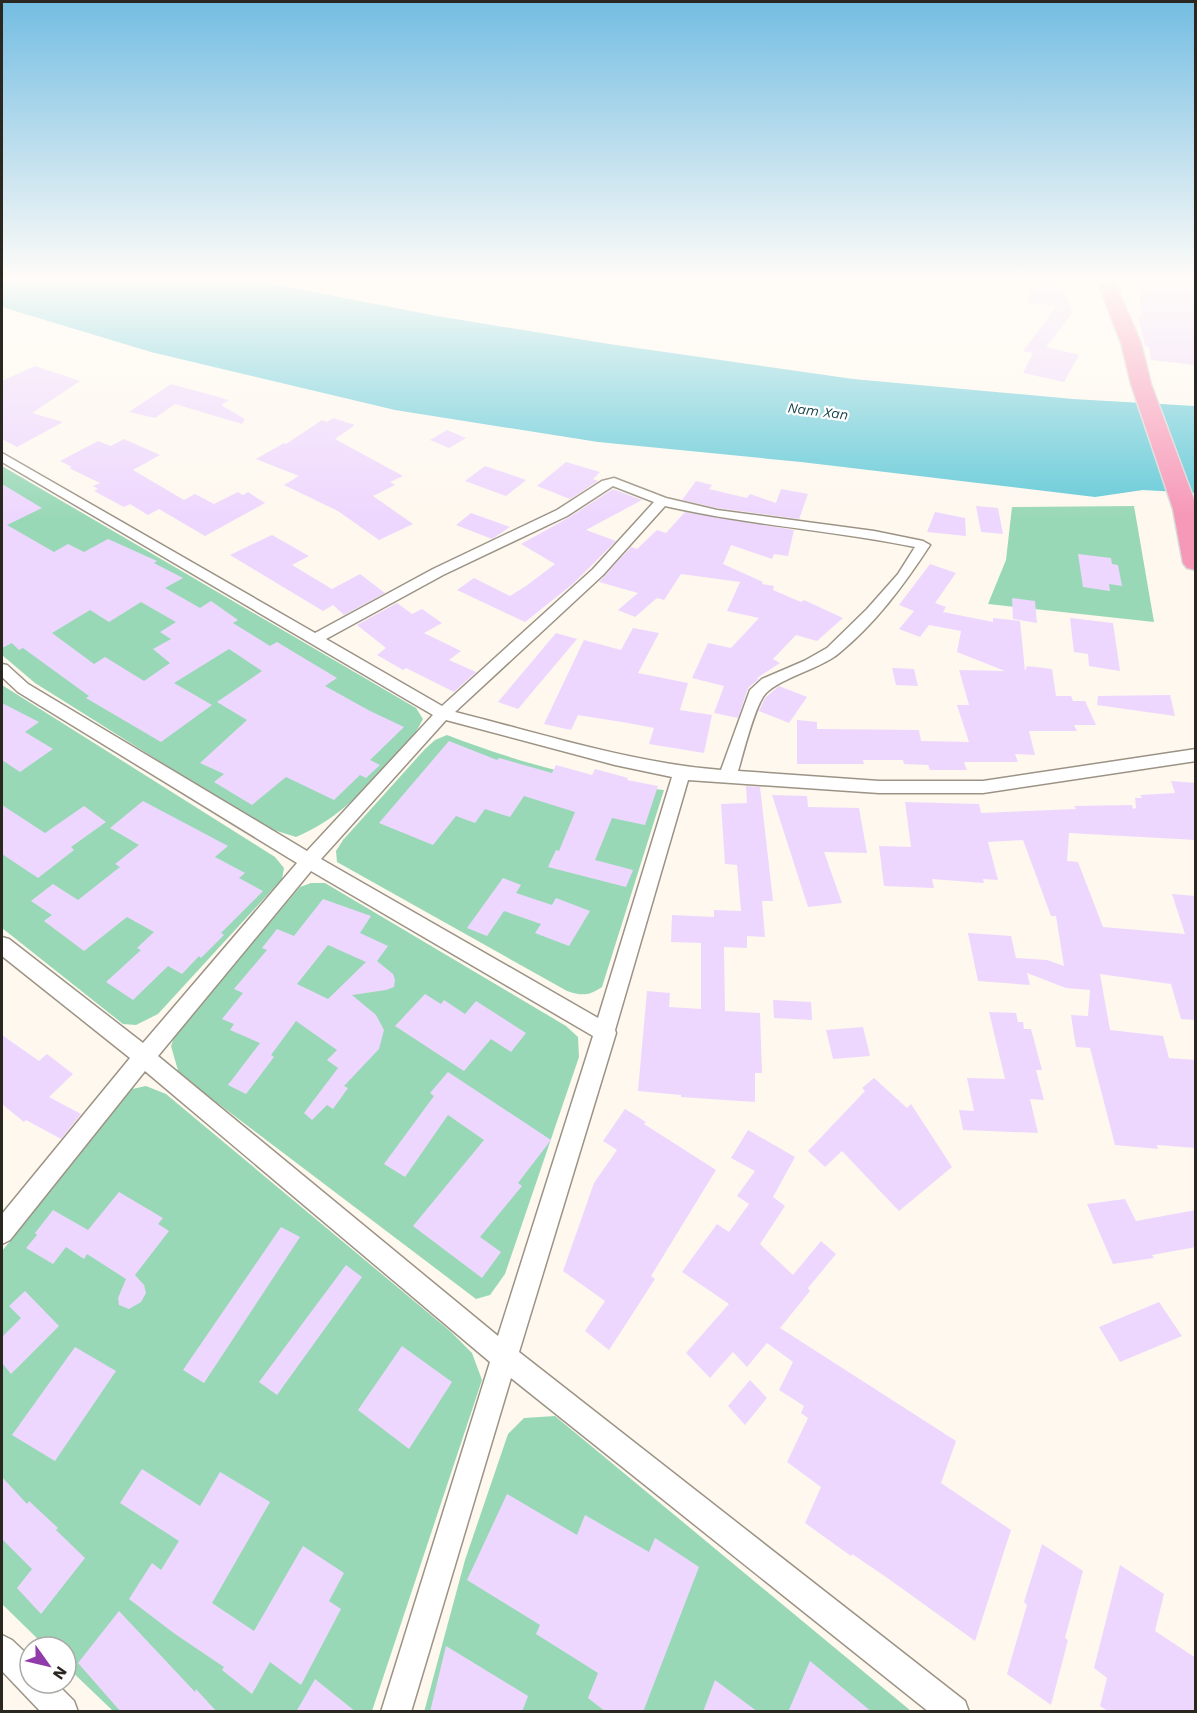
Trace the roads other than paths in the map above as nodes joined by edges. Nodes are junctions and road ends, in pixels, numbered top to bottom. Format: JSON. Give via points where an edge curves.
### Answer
{"nodes":[{"id":1,"x":1122,"y":358,"type":"edge"},
{"id":2,"x":1136,"y":358,"type":"edge"},
{"id":3,"x":1141,"y":384,"type":"junction"},
{"id":4,"x":2,"y":457,"type":"edge"},
{"id":5,"x":662,"y":501,"type":"junction"},
{"id":6,"x":1190,"y":517,"type":"edge"},
{"id":7,"x":1196,"y":563,"type":"edge"},
{"id":8,"x":313,"y":640,"type":"junction"},
{"id":9,"x":2,"y":669,"type":"edge"},
{"id":10,"x":443,"y":714,"type":"junction"},
{"id":11,"x":1196,"y":755,"type":"edge"},
{"id":12,"x":682,"y":773,"type":"junction"},
{"id":13,"x":727,"y":777,"type":"junction"},
{"id":14,"x":309,"y":861,"type":"junction"},
{"id":15,"x":2,"y":945,"type":"edge"},
{"id":16,"x":606,"y":1033,"type":"junction"},
{"id":17,"x":144,"y":1056,"type":"junction"},
{"id":18,"x":2,"y":1232,"type":"edge"},
{"id":19,"x":503,"y":1356,"type":"junction"},
{"id":20,"x":2,"y":1650,"type":"edge"},
{"id":21,"x":18,"y":1666,"type":"edge"},
{"id":22,"x":47,"y":1695,"type":"edge"},
{"id":23,"x":63,"y":1712,"type":"edge"},
{"id":24,"x":396,"y":1712,"type":"edge"},
{"id":25,"x":954,"y":1712,"type":"edge"}],
"edges":[{"from":1,"to":3,"type":"highway"},
{"from":2,"to":3,"type":"highway"},
{"from":3,"to":6,"type":"highway"},
{"from":4,"to":8,"type":"street"},
{"from":5,"to":8,"type":"street","via":[[620,483],[606,483],[562,513],[438,572]]},
{"from":5,"to":10,"type":"street","via":[[598,572]]},
{"from":5,"to":13,"type":"street","via":[[717,514],[923,545],[903,576],[832,651],[767,682],[756,694]]},
{"from":6,"to":7,"type":"highway"},
{"from":8,"to":10,"type":"street"},
{"from":9,"to":14,"type":"street","via":[[23,688]]},
{"from":10,"to":12,"type":"street"},
{"from":10,"to":14,"type":"street"},
{"from":11,"to":13,"type":"street","via":[[982,787],[879,787]]},
{"from":12,"to":13,"type":"street"},
{"from":12,"to":16,"type":"street"},
{"from":14,"to":16,"type":"street"},
{"from":14,"to":17,"type":"street"},
{"from":15,"to":17,"type":"street"},
{"from":16,"to":19,"type":"street"},
{"from":17,"to":18,"type":"street"},
{"from":17,"to":19,"type":"street"},
{"from":19,"to":24,"type":"street"},
{"from":19,"to":25,"type":"street"},
{"from":20,"to":21,"type":"street"},
{"from":22,"to":23,"type":"street"}]}
